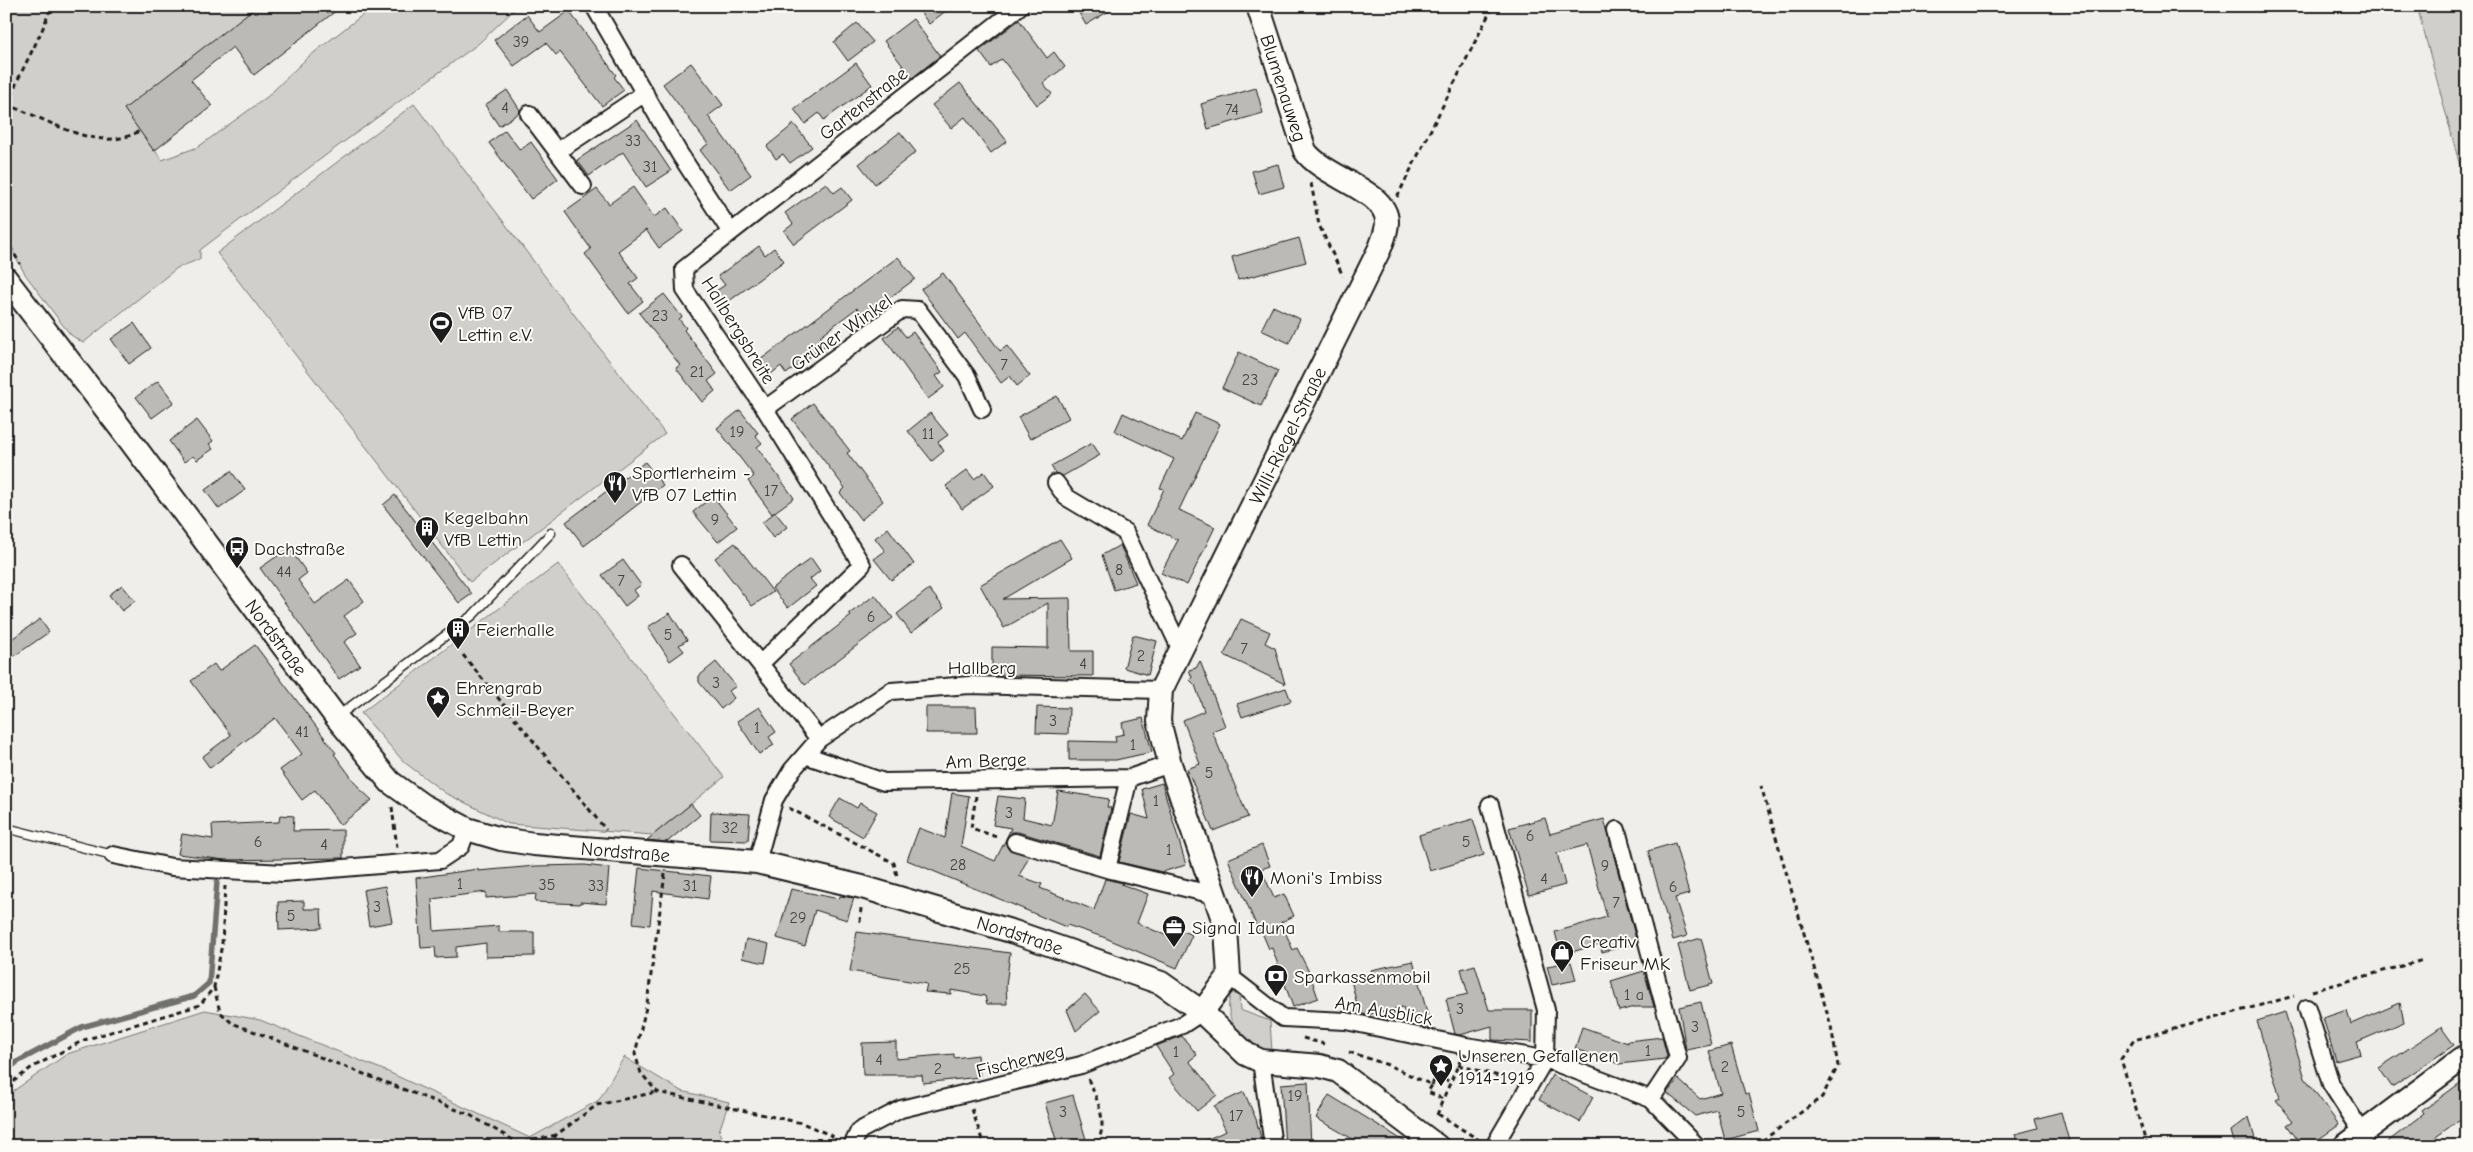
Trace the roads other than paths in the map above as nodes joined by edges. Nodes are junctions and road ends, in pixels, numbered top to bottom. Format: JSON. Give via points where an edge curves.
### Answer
{"nodes":[{"id":1,"x":594,"y":6,"type":"edge"},
{"id":2,"x":1020,"y":6,"type":"edge"},
{"id":3,"x":1258,"y":6,"type":"edge"},
{"id":4,"x":645,"y":93,"type":"junction"},
{"id":5,"x":529,"y":114,"type":"dead end"},
{"id":6,"x":558,"y":151,"type":"junction"},
{"id":7,"x":583,"y":186,"type":"dead end"},
{"id":8,"x":1387,"y":218,"type":"joint"},
{"id":9,"x":730,"y":230,"type":"junction"},
{"id":10,"x":6,"y":279,"type":"edge"},
{"id":11,"x":765,"y":409,"type":"junction"},
{"id":12,"x":982,"y":409,"type":"dead end"},
{"id":13,"x":1056,"y":483,"type":"dead end"},
{"id":14,"x":551,"y":533,"type":"dead end"},
{"id":15,"x":681,"y":565,"type":"dead end"},
{"id":16,"x":1181,"y":650,"type":"junction"},
{"id":17,"x":760,"y":664,"type":"junction"},
{"id":18,"x":1161,"y":690,"type":"junction"},
{"id":19,"x":336,"y":717,"type":"junction"},
{"id":20,"x":819,"y":739,"type":"junction"},
{"id":21,"x":806,"y":755,"type":"junction"},
{"id":22,"x":1170,"y":764,"type":"junction"},
{"id":23,"x":1129,"y":778,"type":"junction"},
{"id":24,"x":1490,"y":805,"type":"dead end"},
{"id":25,"x":6,"y":828,"type":"edge"},
{"id":26,"x":467,"y":829,"type":"junction"},
{"id":27,"x":1616,"y":830,"type":"dead end"},
{"id":28,"x":1015,"y":842,"type":"road end"},
{"id":29,"x":113,"y":854,"type":"joint"},
{"id":30,"x":757,"y":862,"type":"junction"},
{"id":31,"x":1107,"y":869,"type":"junction"},
{"id":32,"x":1214,"y":895,"type":"junction"},
{"id":33,"x":1229,"y":976,"type":"junction"},
{"id":34,"x":2307,"y":1008,"type":"dead end"},
{"id":35,"x":1202,"y":1012,"type":"junction"},
{"id":36,"x":2467,"y":1055,"type":"edge"},
{"id":37,"x":1545,"y":1059,"type":"junction"},
{"id":38,"x":1261,"y":1061,"type":"junction"},
{"id":39,"x":1651,"y":1099,"type":"junction"},
{"id":40,"x":2353,"y":1139,"type":"edge"},
{"id":41,"x":1487,"y":1143,"type":"edge"},
{"id":42,"x":852,"y":1145,"type":"edge"},
{"id":43,"x":1273,"y":1146,"type":"edge"},
{"id":44,"x":1437,"y":1146,"type":"edge"},
{"id":45,"x":1697,"y":1146,"type":"edge"}],
"edges":[{"from":1,"to":4,"type":"street"},
{"from":2,"to":9,"type":"street","name":"Gartenstraße"},
{"from":3,"to":8,"type":"street","name":"Blumenauweg","via":[[1304,151],[1330,173],[1371,194],[1382,204]]},
{"from":4,"to":6,"type":"street"},
{"from":4,"to":9,"type":"street","via":[[679,153]]},
{"from":5,"to":6,"type":"street"},
{"from":6,"to":7,"type":"street"},
{"from":8,"to":16,"type":"street","name":"Willi-Riegel-Straße","via":[[1380,248],[1355,301]]},
{"from":9,"to":11,"type":"street","name":"Hallbergsbreite","via":[[684,269],[685,290]]},
{"from":10,"to":19,"type":"street","name":"Nordstraße"},
{"from":11,"to":12,"type":"street","name":"Grüner Winkel","via":[[902,309],[918,310],[967,376]]},
{"from":11,"to":17,"type":"street","name":"Hallbergsbreite","via":[[862,565]]},
{"from":13,"to":16,"type":"street","via":[[1066,497],[1125,532]]},
{"from":14,"to":19,"type":"lane","via":[[473,615]]},
{"from":15,"to":17,"type":"street"},
{"from":16,"to":18,"type":"street","name":"Willi-Riegel-Straße"},
{"from":17,"to":20,"type":"street"},
{"from":18,"to":20,"type":"street","name":"Hallberg","via":[[970,685],[891,691]]},
{"from":18,"to":22,"type":"street","name":"Willi-Riegel-Straße","via":[[1159,721]]},
{"from":19,"to":26,"type":"street","name":"Nordstraße","via":[[394,785],[422,806]]},
{"from":20,"to":21,"type":"street","name":"Hallberg"},
{"from":21,"to":23,"type":"street","name":"Am Berge","via":[[884,782]]},
{"from":21,"to":30,"type":"street","name":"Hallberg","via":[[792,770],[774,800]]},
{"from":22,"to":23,"type":"street","name":"Am Berge"},
{"from":22,"to":32,"type":"street","name":"Willi-Riegel-Straße"},
{"from":23,"to":31,"type":"street"},
{"from":24,"to":37,"type":"street","via":[[1546,1010]]},
{"from":25,"to":29,"type":"lane"},
{"from":26,"to":29,"type":"street","via":[[461,846],[440,860],[283,874],[172,866]]},
{"from":26,"to":30,"type":"street","name":"Nordstraße","via":[[534,844]]},
{"from":27,"to":39,"type":"street","via":[[1678,1058]]},
{"from":28,"to":31,"type":"street"},
{"from":30,"to":35,"type":"street","name":"Nordstraße","via":[[902,898],[1014,932],[1161,983]]},
{"from":31,"to":32,"type":"street"},
{"from":32,"to":33,"type":"street","name":"Willi-Riegel-Straße","via":[[1226,928]]},
{"from":33,"to":35,"type":"street"},
{"from":33,"to":37,"type":"street","name":"Am Ausblick","via":[[1283,1018],[1346,1021]]},
{"from":34,"to":40,"type":"street","via":[[2331,1084]]},
{"from":35,"to":38,"type":"street","name":"Nordstraße","via":[[1246,1054]]},
{"from":35,"to":42,"type":"street","name":"Fischerweg","via":[[1182,1025],[1081,1065],[901,1109],[859,1131]]},
{"from":36,"to":40,"type":"street"},
{"from":37,"to":39,"type":"street","name":"Am Ausblick"},
{"from":37,"to":41,"type":"street"},
{"from":38,"to":43,"type":"street"},
{"from":38,"to":44,"type":"street","name":"Nordstraße","via":[[1320,1066],[1338,1071]]},
{"from":39,"to":45,"type":"street"}]}
